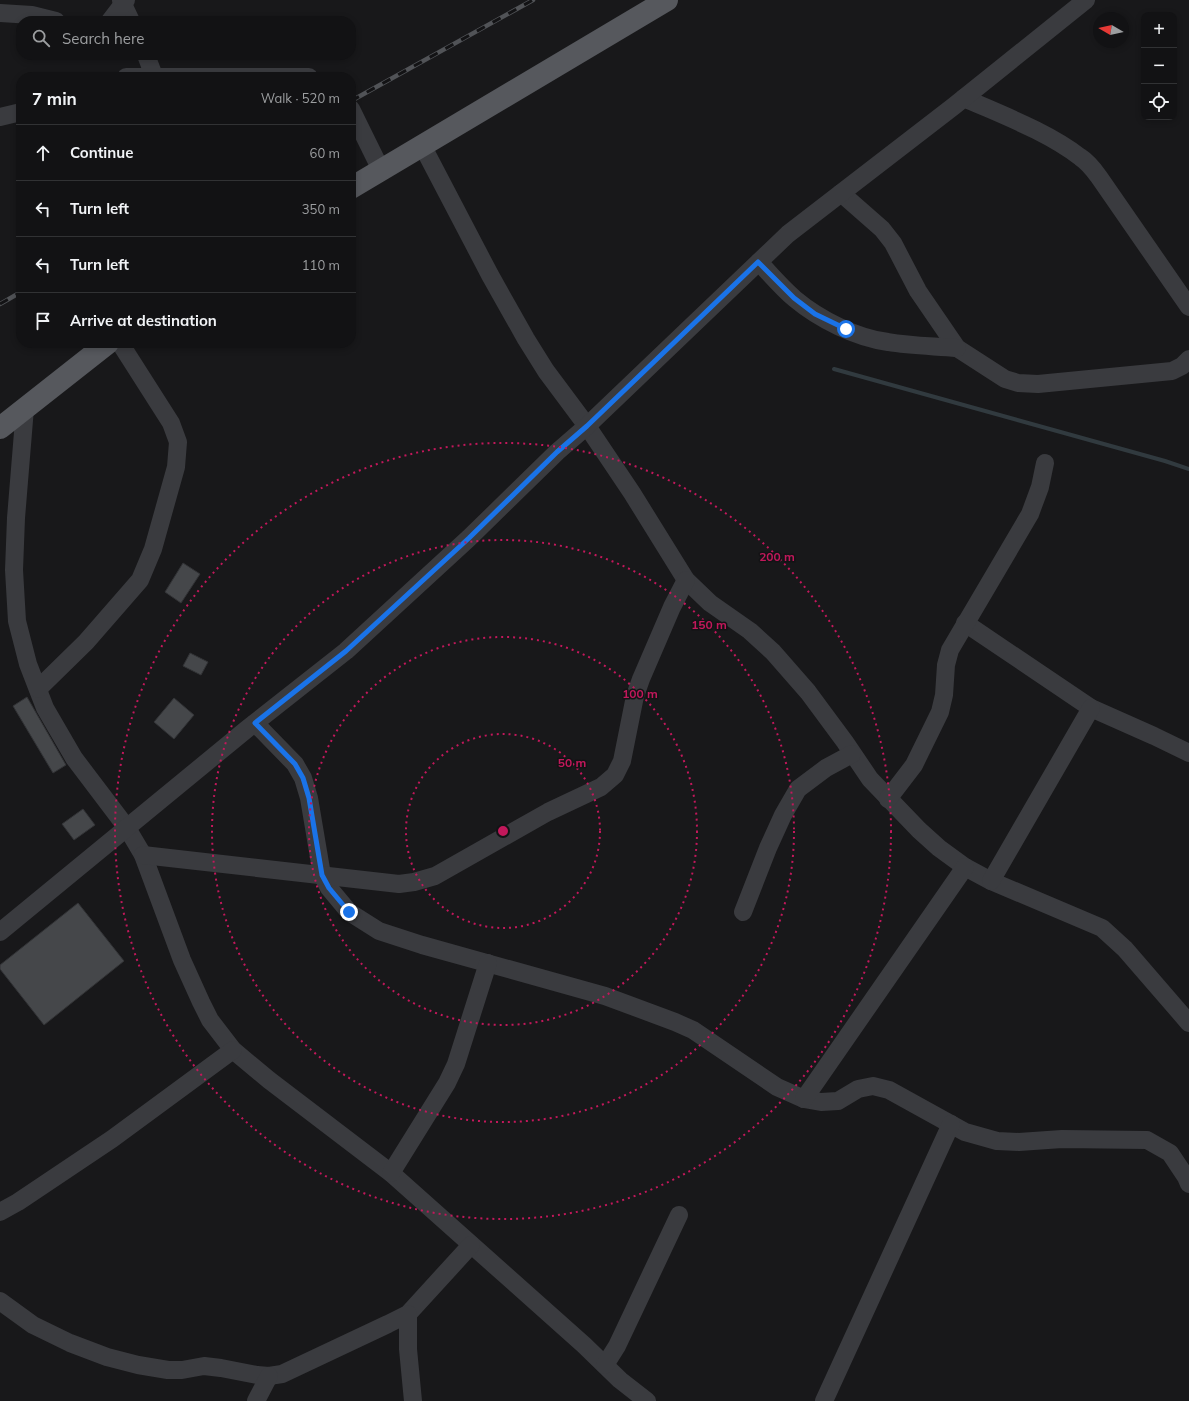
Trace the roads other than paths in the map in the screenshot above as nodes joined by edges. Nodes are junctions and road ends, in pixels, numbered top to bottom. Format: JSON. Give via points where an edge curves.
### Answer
{"nodes":[{"id":1,"x":667,"y":0,"type":"edge"},
{"id":2,"x":1086,"y":0,"type":"edge"},
{"id":3,"x":124,"y":1,"type":"edge"},
{"id":4,"x":0,"y":13,"type":"edge"},
{"id":5,"x":36,"y":16,"type":"edge"},
{"id":6,"x":114,"y":16,"type":"edge"},
{"id":7,"x":129,"y":16,"type":"edge"},
{"id":8,"x":148,"y":60,"type":"edge"},
{"id":9,"x":152,"y":72,"type":"edge"},
{"id":10,"x":964,"y":98,"type":"junction"},
{"id":11,"x":16,"y":113,"type":"edge"},
{"id":12,"x":0,"y":117,"type":"edge"},
{"id":13,"x":356,"y":119,"type":"edge"},
{"id":14,"x":422,"y":145,"type":"junction"},
{"id":15,"x":381,"y":170,"type":"junction"},
{"id":16,"x":356,"y":185,"type":"edge"},
{"id":17,"x":841,"y":193,"type":"junction"},
{"id":18,"x":758,"y":262,"type":"junction"},
{"id":19,"x":1189,"y":307,"type":"edge"},
{"id":20,"x":102,"y":348,"type":"edge"},
{"id":21,"x":123,"y":348,"type":"edge"},
{"id":22,"x":958,"y":348,"type":"junction"},
{"id":23,"x":1189,"y":359,"type":"edge"},
{"id":24,"x":25,"y":408,"type":"junction"},
{"id":25,"x":587,"y":426,"type":"junction"},
{"id":26,"x":0,"y":428,"type":"edge"},
{"id":27,"x":1046,"y":463,"type":"dead end"},
{"id":28,"x":686,"y":580,"type":"junction"},
{"id":29,"x":965,"y":623,"type":"junction"},
{"id":30,"x":38,"y":689,"type":"junction"},
{"id":31,"x":1091,"y":708,"type":"junction"},
{"id":32,"x":255,"y":723,"type":"junction"},
{"id":33,"x":1189,"y":753,"type":"edge"},
{"id":34,"x":852,"y":754,"type":"junction"},
{"id":35,"x":888,"y":799,"type":"junction"},
{"id":36,"x":127,"y":828,"type":"junction"},
{"id":37,"x":143,"y":856,"type":"junction"},
{"id":38,"x":965,"y":867,"type":"junction"},
{"id":39,"x":322,"y":875,"type":"junction"},
{"id":40,"x":991,"y":881,"type":"junction"},
{"id":41,"x":744,"y":912,"type":"dead end"},
{"id":42,"x":0,"y":932,"type":"edge"},
{"id":43,"x":488,"y":963,"type":"junction"},
{"id":44,"x":1189,"y":1024,"type":"edge"},
{"id":45,"x":233,"y":1050,"type":"junction"},
{"id":46,"x":804,"y":1099,"type":"junction"},
{"id":47,"x":951,"y":1124,"type":"junction"},
{"id":48,"x":391,"y":1173,"type":"junction"},
{"id":49,"x":1188,"y":1178,"type":"edge"},
{"id":50,"x":0,"y":1212,"type":"edge"},
{"id":51,"x":679,"y":1215,"type":"dead end"},
{"id":52,"x":472,"y":1245,"type":"junction"},
{"id":53,"x":0,"y":1300,"type":"edge"},
{"id":54,"x":408,"y":1314,"type":"junction"},
{"id":55,"x":605,"y":1365,"type":"junction"},
{"id":56,"x":269,"y":1376,"type":"junction"},
{"id":57,"x":256,"y":1401,"type":"edge"},
{"id":58,"x":413,"y":1401,"type":"edge"},
{"id":59,"x":648,"y":1401,"type":"edge"},
{"id":60,"x":824,"y":1401,"type":"edge"}],
"edges":[{"from":1,"to":14,"type":"main road"},
{"from":2,"to":10,"type":"street"},
{"from":3,"to":6,"type":"street"},
{"from":3,"to":7,"type":"street"},
{"from":4,"to":5,"type":"street"},
{"from":8,"to":9,"type":"street"},
{"from":10,"to":17,"type":"street"},
{"from":10,"to":19,"type":"street","via":[[1035,130],[1088,163]]},
{"from":11,"to":12,"type":"street"},
{"from":13,"to":15,"type":"street"},
{"from":14,"to":15,"type":"main road"},
{"from":14,"to":25,"type":"street","via":[[526,339]]},
{"from":15,"to":16,"type":"main road"},
{"from":17,"to":18,"type":"street","via":[[788,234]]},
{"from":17,"to":22,"type":"street","via":[[882,229],[893,243],[918,291]]},
{"from":18,"to":22,"type":"street","via":[[794,298],[815,314],[846,329],[887,342]]},
{"from":18,"to":25,"type":"street"},
{"from":20,"to":24,"type":"main road"},
{"from":21,"to":30,"type":"street","via":[[171,423],[178,442],[176,467],[153,549],[140,580],[86,642]]},
{"from":22,"to":23,"type":"street","via":[[1005,379],[1018,383],[1038,384],[1172,371]]},
{"from":24,"to":26,"type":"main road"},
{"from":24,"to":30,"type":"street","via":[[14,570],[18,621],[28,664]]},
{"from":25,"to":28,"type":"street"},
{"from":25,"to":32,"type":"street","via":[[346,651]]},
{"from":27,"to":29,"type":"street","via":[[1030,514]]},
{"from":28,"to":34,"type":"street","via":[[710,603],[750,631],[773,652],[808,692]]},
{"from":28,"to":39,"type":"street","via":[[641,679],[635,696],[622,761],[615,775],[601,787],[548,812],[435,876],[399,884]]},
{"from":29,"to":31,"type":"street"},
{"from":29,"to":35,"type":"street","via":[[950,650],[940,712],[914,765]]},
{"from":30,"to":36,"type":"street","via":[[45,708],[74,758]]},
{"from":31,"to":33,"type":"street"},
{"from":31,"to":40,"type":"street"},
{"from":32,"to":36,"type":"street"},
{"from":32,"to":39,"type":"street","via":[[295,764],[303,778],[309,798]]},
{"from":34,"to":35,"type":"street"},
{"from":34,"to":41,"type":"street","via":[[826,768],[798,789],[768,848]]},
{"from":35,"to":38,"type":"street","via":[[939,848]]},
{"from":36,"to":37,"type":"street"},
{"from":36,"to":42,"type":"street"},
{"from":37,"to":39,"type":"street"},
{"from":37,"to":45,"type":"street","via":[[200,1002]]},
{"from":38,"to":40,"type":"street"},
{"from":38,"to":46,"type":"street"},
{"from":39,"to":43,"type":"street","via":[[329,888],[349,912],[379,931]]},
{"from":40,"to":44,"type":"street","via":[[1102,928],[1134,959]]},
{"from":43,"to":46,"type":"street","via":[[605,996],[693,1030],[777,1087]]},
{"from":43,"to":48,"type":"street","via":[[456,1064],[447,1083]]},
{"from":45,"to":48,"type":"street"},
{"from":45,"to":50,"type":"street","via":[[112,1139]]},
{"from":46,"to":47,"type":"street","via":[[838,1101],[858,1089],[873,1086],[889,1090]]},
{"from":47,"to":49,"type":"street","via":[[965,1132],[998,1141],[1147,1140],[1170,1153]]},
{"from":47,"to":60,"type":"street"},
{"from":48,"to":52,"type":"street"},
{"from":51,"to":55,"type":"street","via":[[617,1346]]},
{"from":52,"to":54,"type":"street"},
{"from":52,"to":55,"type":"street"},
{"from":53,"to":56,"type":"street","via":[[33,1325],[107,1357],[168,1370],[204,1366]]},
{"from":54,"to":56,"type":"street","via":[[282,1374]]},
{"from":54,"to":58,"type":"street","via":[[408,1349]]},
{"from":55,"to":59,"type":"street"},
{"from":56,"to":57,"type":"street"}]}
